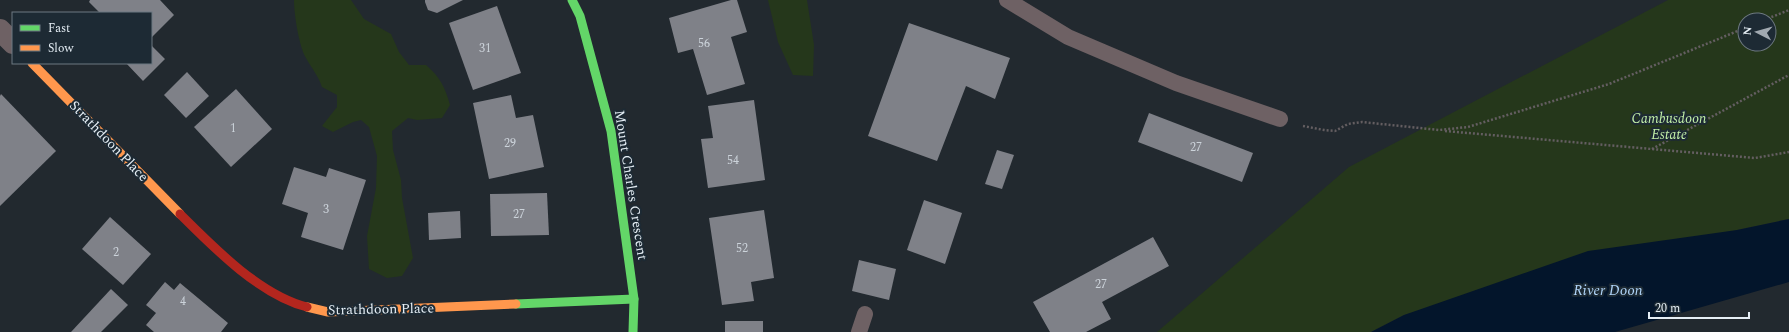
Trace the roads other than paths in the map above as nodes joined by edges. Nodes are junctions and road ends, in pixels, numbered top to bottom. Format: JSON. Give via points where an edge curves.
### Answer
{"nodes":[{"id":1,"x":572,"y":0,"type":"edge"},
{"id":2,"x":1007,"y":0,"type":"edge"},
{"id":3,"x":0,"y":30,"type":"edge"},
{"id":4,"x":12,"y":42,"type":"edge"},
{"id":5,"x":33,"y":64,"type":"edge"},
{"id":6,"x":1280,"y":119,"type":"road end"},
{"id":7,"x":634,"y":299,"type":"junction"},
{"id":8,"x":865,"y":314,"type":"dead end"},
{"id":9,"x":633,"y":332,"type":"edge"},
{"id":10,"x":859,"y":332,"type":"edge"}],
"edges":[{"from":1,"to":7,"type":"street","name":"Mount Charles Crescent","via":[[580,16],[611,131]]},
{"from":2,"to":6,"type":"lane","via":[[1068,37],[1176,83]]},
{"from":3,"to":4,"type":"street"},
{"from":5,"to":7,"type":"street","name":"Strathdoon Place","via":[[212,246],[246,275],[292,303],[328,312]]},
{"from":7,"to":9,"type":"street","name":"Mount Charles Crescent"},
{"from":8,"to":10,"type":"lane"}]}
